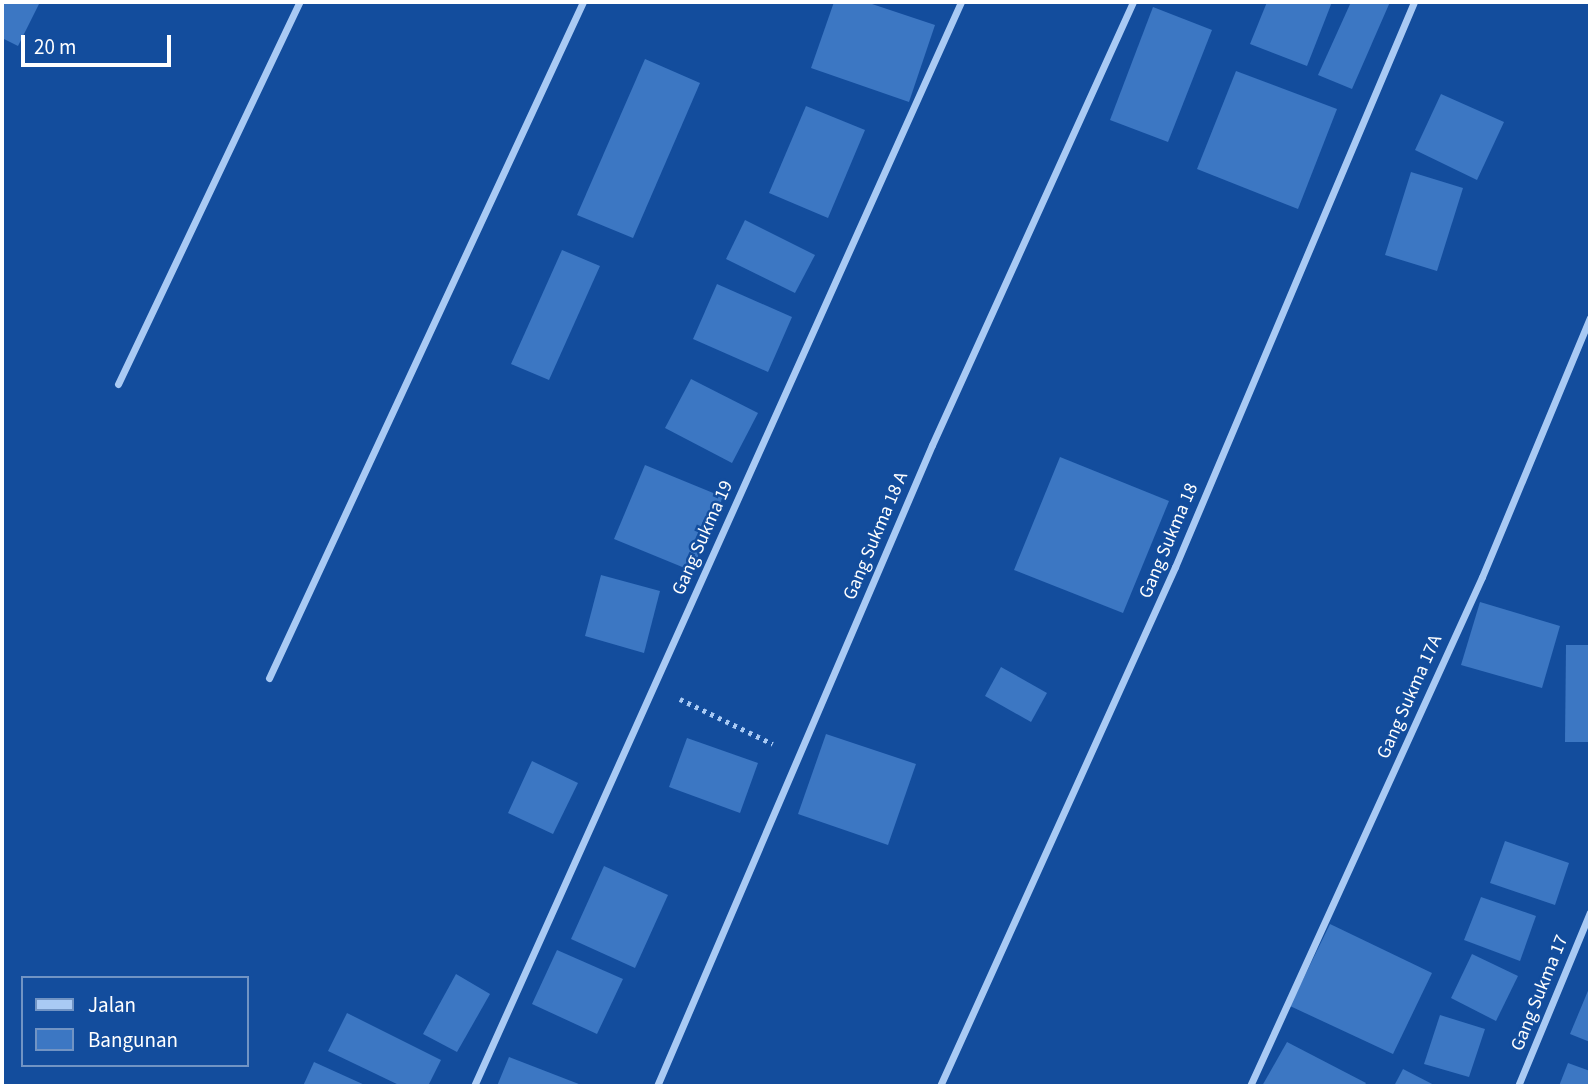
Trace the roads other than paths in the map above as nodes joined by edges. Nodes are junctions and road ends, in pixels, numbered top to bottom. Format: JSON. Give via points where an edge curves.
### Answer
{"nodes":[{"id":1,"x":299,"y":2,"type":"edge"},
{"id":2,"x":583,"y":2,"type":"edge"},
{"id":3,"x":961,"y":2,"type":"edge"},
{"id":4,"x":1133,"y":2,"type":"edge"},
{"id":5,"x":1414,"y":2,"type":"edge"},
{"id":6,"x":1590,"y":318,"type":"edge"},
{"id":7,"x":118,"y":384,"type":"dead end"},
{"id":8,"x":269,"y":678,"type":"dead end"},
{"id":9,"x":1590,"y":912,"type":"edge"},
{"id":10,"x":474,"y":1086,"type":"edge"},
{"id":11,"x":657,"y":1086,"type":"edge"},
{"id":12,"x":940,"y":1086,"type":"edge"},
{"id":13,"x":1250,"y":1086,"type":"edge"},
{"id":14,"x":1518,"y":1086,"type":"edge"}],
"edges":[{"from":1,"to":7,"type":"street"},
{"from":2,"to":8,"type":"street"},
{"from":3,"to":10,"type":"street","name":"Gang Sukma 19"},
{"from":4,"to":11,"type":"street","name":"Gang Sukma 18 A"},
{"from":5,"to":12,"type":"street","name":"Gang Sukma 18","via":[[1175,567]]},
{"from":6,"to":13,"type":"street","name":"Gang Sukma 17A","via":[[1482,577]]},
{"from":9,"to":14,"type":"street","name":"Gang Sukma 17"}]}
